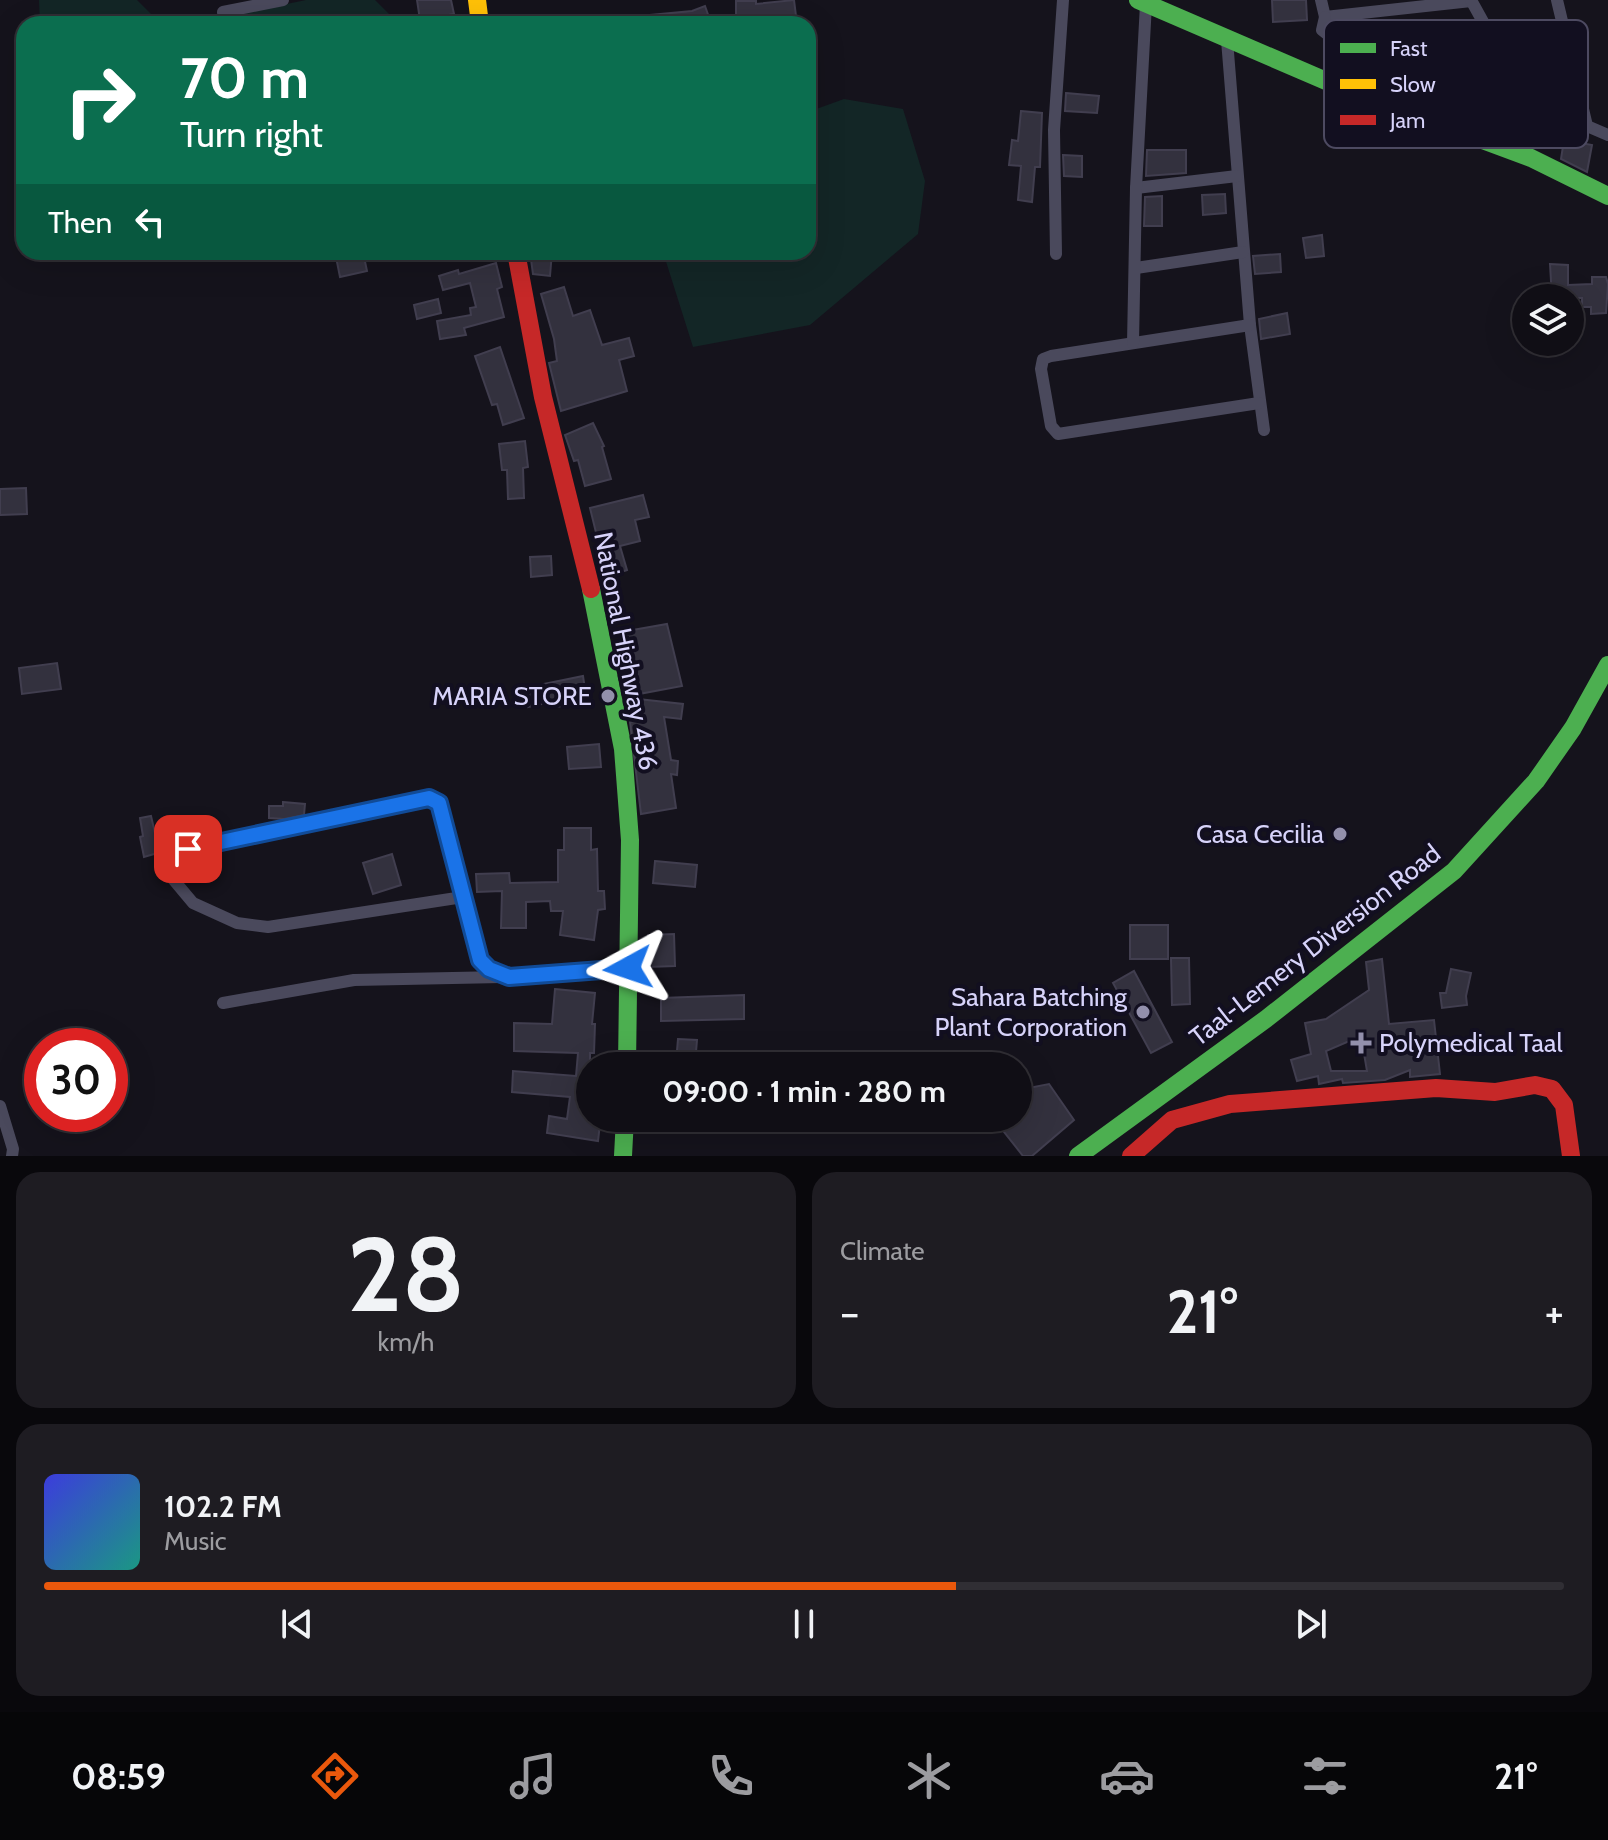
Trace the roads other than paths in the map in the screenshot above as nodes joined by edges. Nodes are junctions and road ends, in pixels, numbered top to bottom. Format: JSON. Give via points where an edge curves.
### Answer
{"nodes":[{"id":1,"x":283,"y":0,"type":"edge"},
{"id":2,"x":1063,"y":0,"type":"edge"},
{"id":3,"x":1321,"y":0,"type":"edge"},
{"id":4,"x":1471,"y":0,"type":"edge"},
{"id":5,"x":1557,"y":0,"type":"edge"},
{"id":6,"x":1142,"y":2,"type":"edge"},
{"id":7,"x":223,"y":12,"type":"dead end"},
{"id":8,"x":1325,"y":17,"type":"junction"},
{"id":9,"x":1324,"y":20,"type":"edge"},
{"id":10,"x":1482,"y":20,"type":"edge"},
{"id":11,"x":1562,"y":20,"type":"edge"},
{"id":12,"x":1227,"y":40,"type":"junction"},
{"id":13,"x":1324,"y":80,"type":"edge"},
{"id":14,"x":1588,"y":126,"type":"edge"},
{"id":15,"x":1608,"y":135,"type":"edge"},
{"id":16,"x":1504,"y":148,"type":"edge"},
{"id":17,"x":1237,"y":176,"type":"junction"},
{"id":18,"x":1136,"y":188,"type":"junction"},
{"id":19,"x":1608,"y":196,"type":"edge"},
{"id":20,"x":1243,"y":252,"type":"junction"},
{"id":21,"x":1056,"y":254,"type":"dead end"},
{"id":22,"x":517,"y":260,"type":"edge"},
{"id":23,"x":1136,"y":268,"type":"junction"},
{"id":24,"x":1250,"y":325,"type":"junction"},
{"id":25,"x":1133,"y":343,"type":"junction"},
{"id":26,"x":1259,"y":403,"type":"junction"},
{"id":27,"x":1264,"y":430,"type":"dead end"},
{"id":28,"x":1608,"y":665,"type":"edge"},
{"id":29,"x":463,"y":897,"type":"junction"},
{"id":30,"x":628,"y":968,"type":"junction"},
{"id":31,"x":509,"y":977,"type":"junction"},
{"id":32,"x":223,"y":1003,"type":"dead end"},
{"id":33,"x":627,"y":1052,"type":"edge"},
{"id":34,"x":0,"y":1106,"type":"edge"},
{"id":35,"x":624,"y":1132,"type":"edge"},
{"id":36,"x":12,"y":1156,"type":"edge"},
{"id":37,"x":623,"y":1156,"type":"edge"},
{"id":38,"x":1078,"y":1156,"type":"edge"},
{"id":39,"x":1131,"y":1156,"type":"edge"},
{"id":40,"x":1571,"y":1156,"type":"edge"}],
"edges":[{"from":1,"to":7,"type":"street"},
{"from":2,"to":21,"type":"street","via":[[1054,130]]},
{"from":3,"to":8,"type":"street"},
{"from":4,"to":8,"type":"street"},
{"from":4,"to":10,"type":"street"},
{"from":5,"to":11,"type":"street"},
{"from":6,"to":12,"type":"main road"},
{"from":6,"to":18,"type":"street"},
{"from":8,"to":9,"type":"street"},
{"from":12,"to":13,"type":"main road"},
{"from":12,"to":17,"type":"street"},
{"from":14,"to":15,"type":"street"},
{"from":16,"to":19,"type":"main road"},
{"from":17,"to":18,"type":"street"},
{"from":17,"to":20,"type":"street"},
{"from":18,"to":23,"type":"street"},
{"from":20,"to":23,"type":"street"},
{"from":20,"to":24,"type":"street"},
{"from":22,"to":30,"type":"main road","name":"National Highway 436","via":[[623,749],[630,840]]},
{"from":23,"to":25,"type":"street"},
{"from":24,"to":25,"type":"street"},
{"from":24,"to":26,"type":"street"},
{"from":25,"to":26,"type":"street","via":[[1043,359],[1051,426],[1058,434]]},
{"from":26,"to":27,"type":"street"},
{"from":28,"to":38,"type":"main road","name":"Taal-Lemery Diversion Road","via":[[1536,781],[1454,871],[1266,1019]]},
{"from":29,"to":29,"type":"street","via":[[439,803],[429,798],[162,858],[162,866],[193,903],[252,925],[268,927]]},
{"from":29,"to":31,"type":"street","via":[[480,960]]},
{"from":30,"to":31,"type":"street"},
{"from":30,"to":33,"type":"main road","name":"National Highway 436"},
{"from":31,"to":32,"type":"street","via":[[354,980]]},
{"from":34,"to":36,"type":"street"},
{"from":35,"to":37,"type":"main road"},
{"from":39,"to":40,"type":"main road","via":[[1172,1120],[1230,1104],[1436,1088],[1495,1092],[1535,1085],[1552,1089],[1564,1105]]}]}
